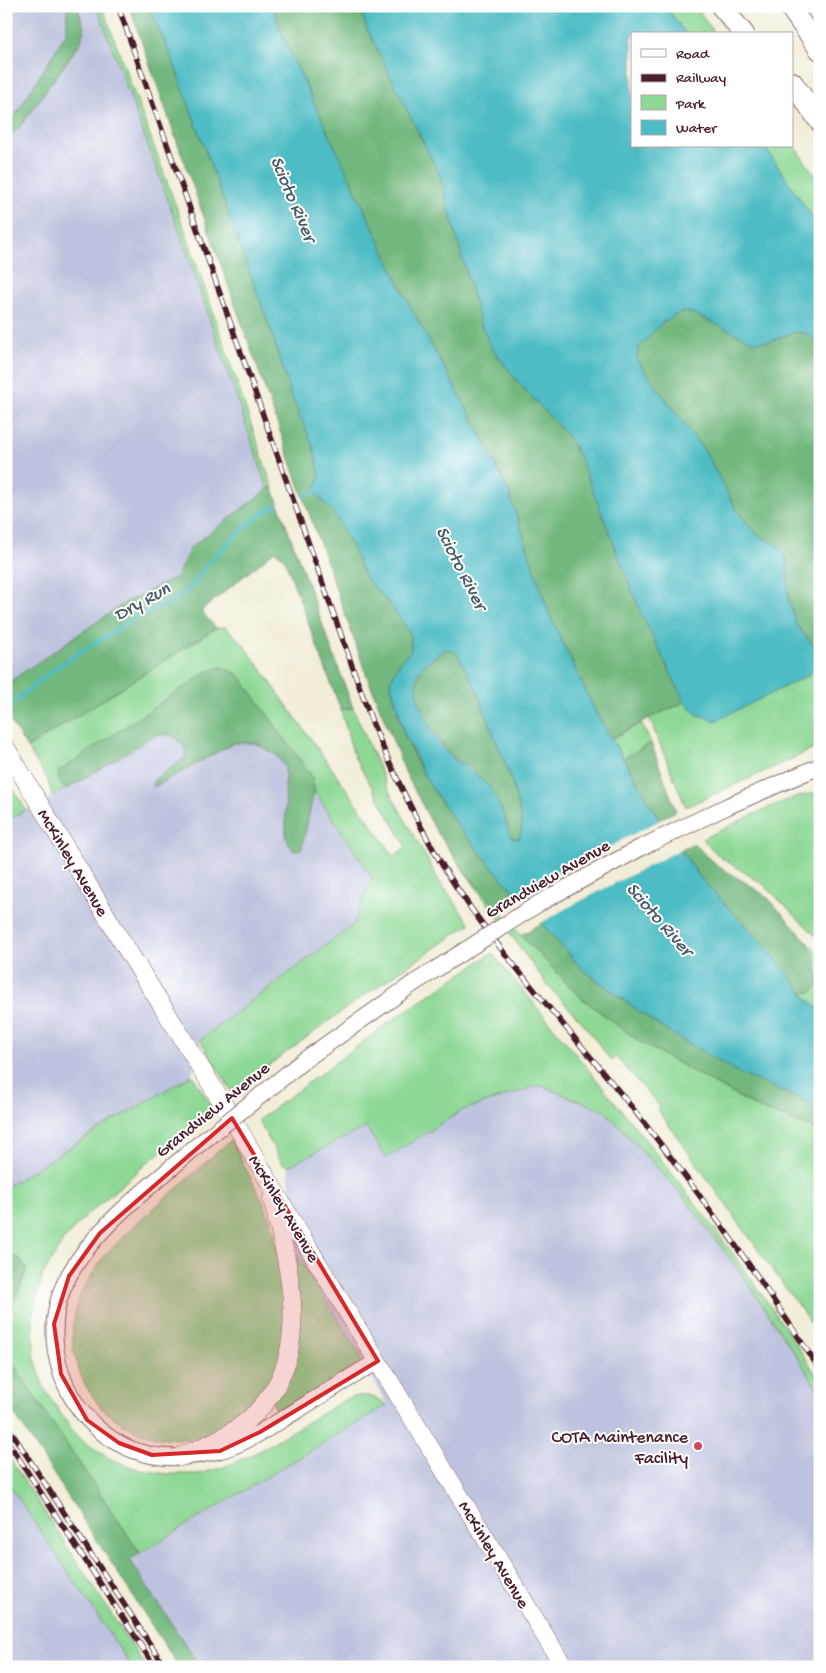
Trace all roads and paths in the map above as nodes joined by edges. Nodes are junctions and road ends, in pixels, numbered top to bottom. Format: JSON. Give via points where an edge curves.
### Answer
{"nodes":[{"id":1,"x":721,"y":6,"type":"edge"},
{"id":2,"x":739,"y":6,"type":"edge"},
{"id":3,"x":789,"y":6,"type":"edge"},
{"id":4,"x":742,"y":32,"type":"edge"},
{"id":5,"x":757,"y":32,"type":"edge"},
{"id":6,"x":820,"y":50,"type":"edge"},
{"id":7,"x":794,"y":85,"type":"edge"},
{"id":8,"x":794,"y":92,"type":"edge"},
{"id":9,"x":820,"y":122,"type":"edge"},
{"id":10,"x":6,"y":748,"type":"edge"},
{"id":11,"x":820,"y":766,"type":"edge"},
{"id":12,"x":267,"y":1179,"type":"junction"},
{"id":13,"x":378,"y":1361,"type":"junction"},
{"id":14,"x":180,"y":1457,"type":"junction"},
{"id":15,"x":564,"y":1667,"type":"edge"}],
"edges":[{"from":1,"to":4,"type":"highway"},
{"from":2,"to":5,"type":"highway"},
{"from":3,"to":6,"type":"highway"},
{"from":7,"to":9,"type":"highway"},
{"from":8,"to":9,"type":"highway"},
{"from":10,"to":12,"type":"main road","name":"McKinley Avenue"},
{"from":11,"to":14,"type":"main road","name":"Grandview Avenue","bridge":true,"via":[[640,848],[541,902],[411,985],[304,1061],[193,1149],[100,1233],[62,1291],[54,1324],[61,1374],[87,1420],[104,1434],[152,1455]]},
{"from":12,"to":13,"type":"main road","name":"McKinley Avenue"},
{"from":12,"to":14,"type":"main road","via":[[286,1254],[294,1323],[287,1358],[278,1384],[259,1410],[213,1442]]},
{"from":13,"to":14,"type":"main road","name":"Grandview Avenue","via":[[240,1442],[220,1450]]},
{"from":13,"to":15,"type":"main road","name":"McKinley Avenue"}]}
